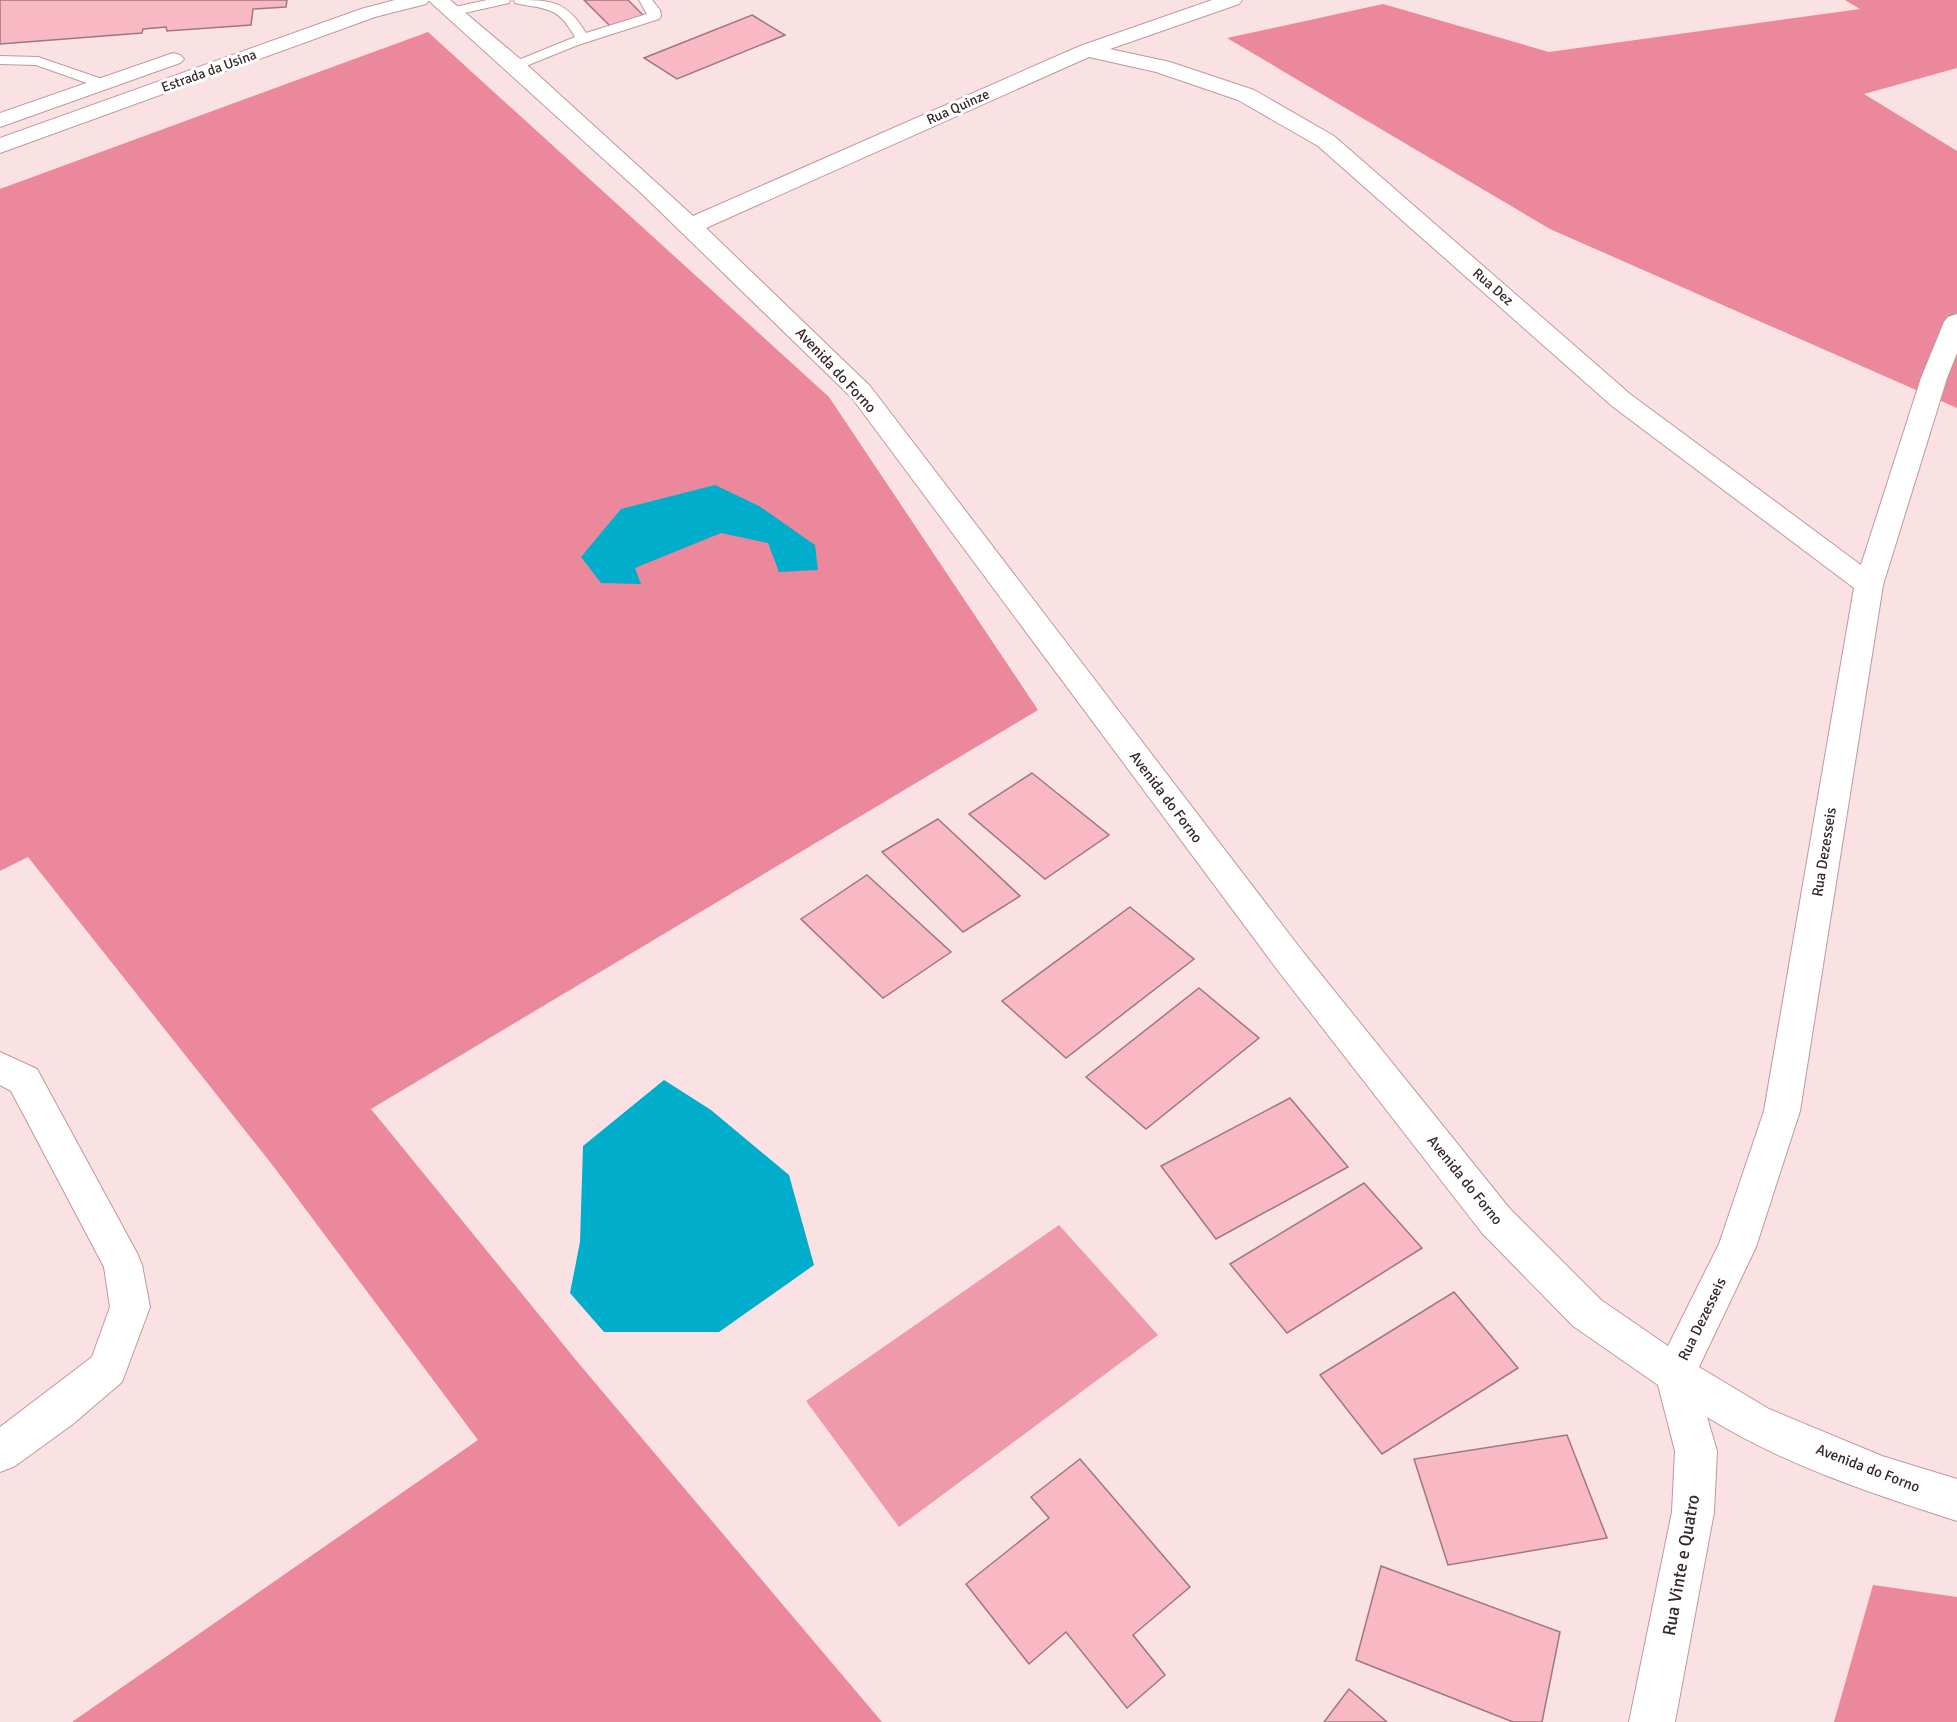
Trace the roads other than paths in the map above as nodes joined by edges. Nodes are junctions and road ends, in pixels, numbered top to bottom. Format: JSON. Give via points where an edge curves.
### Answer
{"nodes":[{"id":1,"x":419,"y":0,"type":"edge"},
{"id":2,"x":504,"y":0,"type":"edge"},
{"id":3,"x":520,"y":0,"type":"edge"},
{"id":4,"x":645,"y":0,"type":"edge"},
{"id":5,"x":1232,"y":0,"type":"edge"},
{"id":6,"x":444,"y":6,"type":"edge"},
{"id":7,"x":583,"y":39,"type":"junction"},
{"id":8,"x":1087,"y":50,"type":"junction"},
{"id":9,"x":190,"y":53,"type":"dead end"},
{"id":10,"x":0,"y":60,"type":"edge"},
{"id":11,"x":516,"y":66,"type":"junction"},
{"id":12,"x":103,"y":84,"type":"junction"},
{"id":13,"x":0,"y":120,"type":"edge"},
{"id":14,"x":0,"y":146,"type":"edge"},
{"id":15,"x":689,"y":227,"type":"junction"},
{"id":16,"x":1957,"y":322,"type":"edge"},
{"id":17,"x":1869,"y":585,"type":"junction"},
{"id":18,"x":0,"y":1067,"type":"edge"},
{"id":19,"x":1675,"y":1374,"type":"junction"},
{"id":20,"x":0,"y":1452,"type":"edge"},
{"id":21,"x":1957,"y":1500,"type":"edge"},
{"id":22,"x":1652,"y":1722,"type":"edge"}],
"edges":[{"from":1,"to":14,"type":"street","name":"Estrada da Usina","via":[[368,13]]},
{"from":2,"to":6,"type":"lane"},
{"from":3,"to":7,"type":"lane","via":[[563,10]]},
{"from":4,"to":7,"type":"lane","via":[[654,16]]},
{"from":5,"to":8,"type":"street","name":"Rua Quinze"},
{"from":6,"to":11,"type":"street","name":"Avenida do Forno"},
{"from":7,"to":11,"type":"lane"},
{"from":8,"to":15,"type":"street","name":"Rua Quinze"},
{"from":8,"to":17,"type":"street","name":"Rua Dez","via":[[1162,67],[1246,95],[1326,141],[1621,400]]},
{"from":9,"to":12,"type":"street","name":"Estrada da Usina"},
{"from":10,"to":12,"type":"lane","via":[[38,61]]},
{"from":11,"to":15,"type":"street","name":"Avenida do Forno"},
{"from":12,"to":13,"type":"street","name":"Estrada da Usina"},
{"from":15,"to":19,"type":"street","name":"Avenida do Forno","via":[[861,392],[1291,962],[1496,1221],[1587,1313]]},
{"from":16,"to":17,"type":"street","name":"Rua Dezesseis","via":[[1934,378]]},
{"from":17,"to":19,"type":"street","name":"Rua Dezesseis","via":[[1782,1111],[1737,1247]]},
{"from":18,"to":20,"type":"street","via":[[24,1080],[123,1265],[130,1307],[108,1369]]},
{"from":19,"to":21,"type":"street","name":"Avenida do Forno","via":[[1754,1423],[1880,1476]]},
{"from":19,"to":22,"type":"street","name":"Rua Vinte e Quatro","via":[[1696,1451],[1693,1512]]}]}
